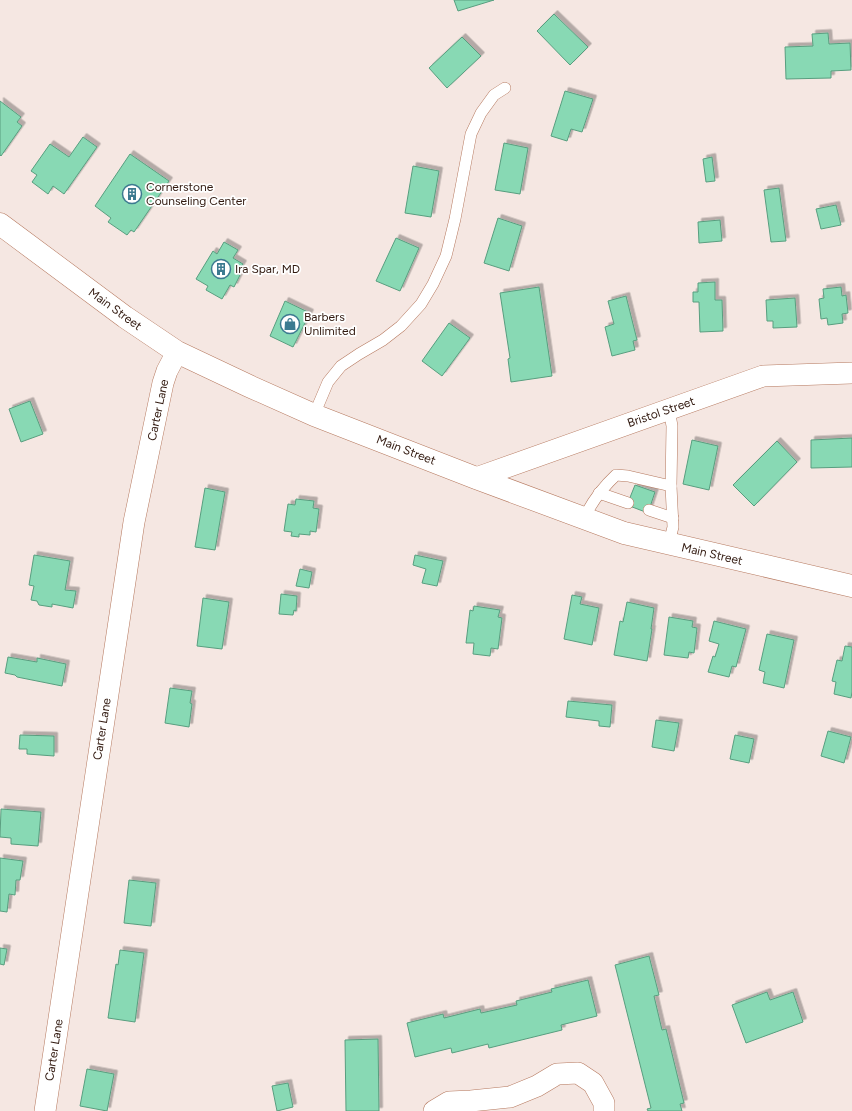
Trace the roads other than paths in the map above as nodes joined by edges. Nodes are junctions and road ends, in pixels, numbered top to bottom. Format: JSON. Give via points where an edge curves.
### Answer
{"nodes":[{"id":1,"x":505,"y":88,"type":"dead end"},
{"id":2,"x":0,"y":224,"type":"edge"},
{"id":3,"x":177,"y":352,"type":"junction"},
{"id":4,"x":852,"y":373,"type":"edge"},
{"id":5,"x":669,"y":409,"type":"junction"},
{"id":6,"x":314,"y":415,"type":"junction"},
{"id":7,"x":476,"y":478,"type":"junction"},
{"id":8,"x":671,"y":486,"type":"junction"},
{"id":9,"x":599,"y":493,"type":"junction"},
{"id":10,"x":628,"y":503,"type":"dead end"},
{"id":11,"x":649,"y":510,"type":"dead end"},
{"id":12,"x":584,"y":518,"type":"junction"},
{"id":13,"x":673,"y":518,"type":"junction"},
{"id":14,"x":669,"y":544,"type":"junction"},
{"id":15,"x":852,"y":586,"type":"edge"},
{"id":16,"x":45,"y":1111,"type":"edge"},
{"id":17,"x":434,"y":1111,"type":"edge"},
{"id":18,"x":604,"y":1111,"type":"edge"}],
"edges":[{"from":1,"to":6,"type":"lane","via":[[494,95],[481,113],[471,134],[446,256],[434,284],[421,304],[401,326],[341,366],[328,382]]},
{"from":2,"to":3,"type":"highway","name":"Main Street","via":[[125,317]]},
{"from":3,"to":6,"type":"highway","name":"Main Street"},
{"from":3,"to":16,"type":"street","name":"Carter Lane","via":[[167,371],[134,522]]},
{"from":4,"to":5,"type":"street","name":"Bristol Street","via":[[763,376]]},
{"from":5,"to":7,"type":"street","name":"Bristol Street"},
{"from":5,"to":8,"type":"lane","via":[[672,426]]},
{"from":6,"to":7,"type":"highway","name":"Main Street"},
{"from":7,"to":12,"type":"highway","name":"Main Street"},
{"from":8,"to":9,"type":"lane","via":[[616,475]]},
{"from":8,"to":13,"type":"lane"},
{"from":9,"to":10,"type":"lane"},
{"from":9,"to":12,"type":"lane"},
{"from":11,"to":13,"type":"lane"},
{"from":12,"to":14,"type":"highway","name":"Main Street","via":[[624,533]]},
{"from":13,"to":14,"type":"lane"},
{"from":14,"to":15,"type":"highway","name":"Main Street"},
{"from":17,"to":18,"type":"street","via":[[449,1102],[510,1097],[557,1074],[578,1073],[593,1083],[604,1104]]}]}
